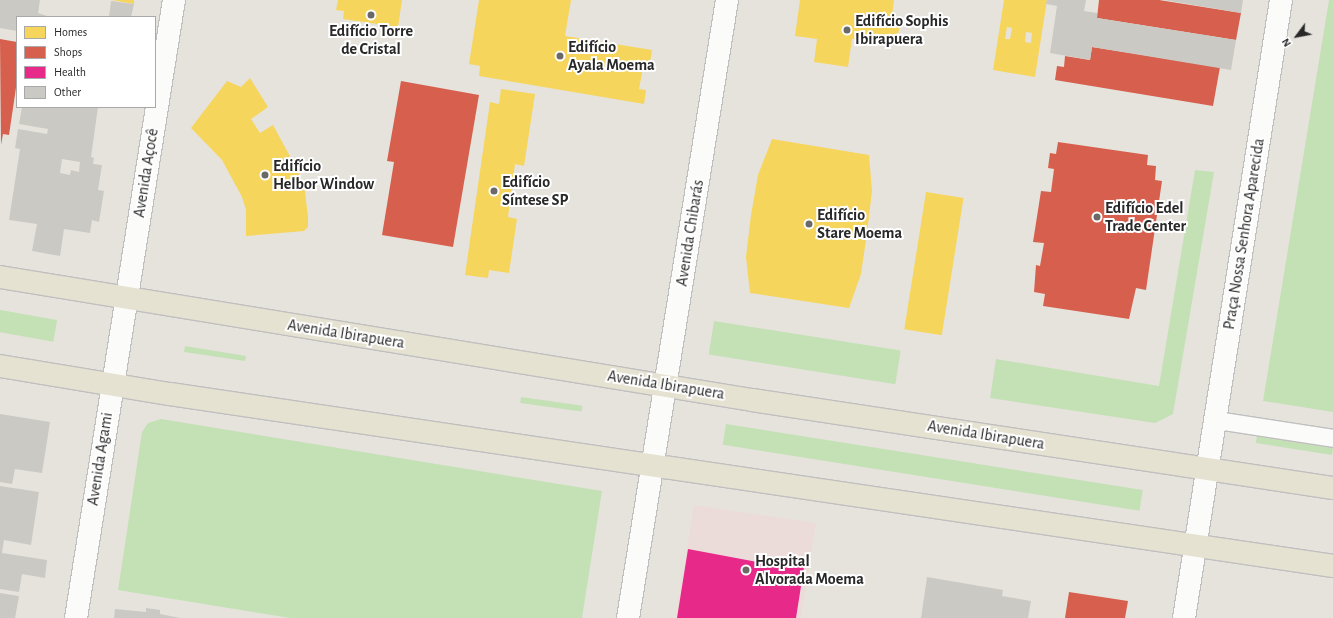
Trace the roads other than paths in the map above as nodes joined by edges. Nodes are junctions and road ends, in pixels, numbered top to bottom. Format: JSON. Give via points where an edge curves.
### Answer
{"nodes":[{"id":1,"x":174,"y":0,"type":"edge"},
{"id":2,"x":727,"y":0,"type":"edge"},
{"id":3,"x":1281,"y":0,"type":"edge"},
{"id":4,"x":0,"y":277,"type":"edge"},
{"id":5,"x":126,"y":299,"type":"junction"},
{"id":6,"x":0,"y":366,"type":"edge"},
{"id":7,"x":666,"y":384,"type":"junction"},
{"id":8,"x":112,"y":385,"type":"junction"},
{"id":9,"x":1216,"y":420,"type":"junction"},
{"id":10,"x":1333,"y":438,"type":"edge"},
{"id":11,"x":652,"y":465,"type":"junction"},
{"id":12,"x":1208,"y":469,"type":"junction"},
{"id":13,"x":1333,"y":488,"type":"edge"},
{"id":14,"x":1195,"y":546,"type":"junction"},
{"id":15,"x":1333,"y":566,"type":"edge"},
{"id":16,"x":76,"y":618,"type":"edge"},
{"id":17,"x":628,"y":618,"type":"edge"},
{"id":18,"x":1184,"y":618,"type":"edge"}],
"edges":[{"from":1,"to":5,"type":"street","name":"Avenida Açocê"},
{"from":2,"to":7,"type":"street","name":"Avenida Chibarás"},
{"from":3,"to":9,"type":"street","name":"Praça Nossa Senhora Aparecida"},
{"from":4,"to":5,"type":"main road","name":"Avenida Ibirapuera"},
{"from":5,"to":7,"type":"main road","name":"Avenida Ibirapuera"},
{"from":5,"to":8,"type":"street","name":"Avenida Agami"},
{"from":6,"to":8,"type":"main road"},
{"from":7,"to":11,"type":"street","name":"Avenida Chibarás"},
{"from":7,"to":12,"type":"main road","name":"Avenida Ibirapuera"},
{"from":8,"to":11,"type":"main road"},
{"from":8,"to":16,"type":"street","name":"Avenida Agami"},
{"from":9,"to":10,"type":"lane"},
{"from":9,"to":12,"type":"street","name":"Praça Nossa Senhora Aparecida"},
{"from":11,"to":14,"type":"main road"},
{"from":11,"to":17,"type":"street","name":"Avenida Chibarás"},
{"from":12,"to":13,"type":"main road","name":"Avenida Ibirapuera"},
{"from":12,"to":14,"type":"street","name":"Praça Nossa Senhora Aparecida"},
{"from":14,"to":15,"type":"main road"},
{"from":14,"to":18,"type":"street","name":"Praça Nossa Senhora Aparecida"}]}
